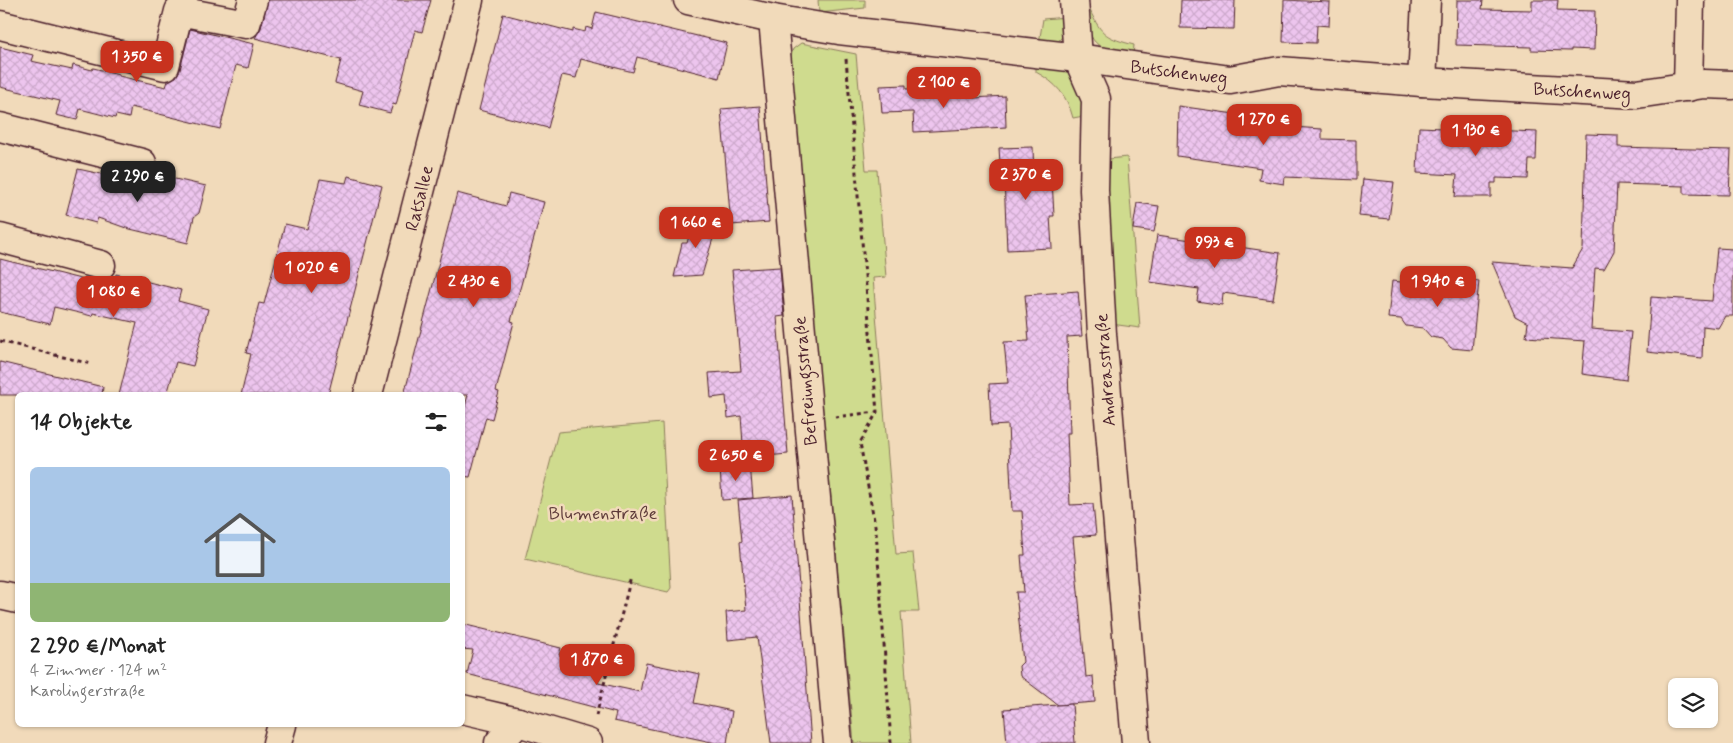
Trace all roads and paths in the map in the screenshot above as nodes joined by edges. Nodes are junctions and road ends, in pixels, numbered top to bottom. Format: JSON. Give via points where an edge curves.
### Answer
{"nodes":[{"id":1,"x":253,"y":0,"type":"edge"},
{"id":2,"x":469,"y":0,"type":"edge"},
{"id":3,"x":688,"y":0,"type":"edge"},
{"id":4,"x":1074,"y":0,"type":"edge"},
{"id":5,"x":1426,"y":0,"type":"edge"},
{"id":6,"x":1690,"y":0,"type":"edge"},
{"id":7,"x":773,"y":19,"type":"junction"},
{"id":8,"x":0,"y":25,"type":"edge"},
{"id":9,"x":838,"y":30,"type":"junction"},
{"id":10,"x":1078,"y":58,"type":"junction"},
{"id":11,"x":1422,"y":82,"type":"junction"},
{"id":12,"x":1733,"y":86,"type":"edge"},
{"id":13,"x":1688,"y":87,"type":"junction"},
{"id":14,"x":0,"y":127,"type":"edge"},
{"id":15,"x":142,"y":163,"type":"dead end"},
{"id":16,"x":0,"y":238,"type":"edge"},
{"id":17,"x":101,"y":265,"type":"dead end"},
{"id":18,"x":0,"y":341,"type":"edge"},
{"id":19,"x":91,"y":364,"type":"dead end"},
{"id":20,"x":369,"y":392,"type":"edge"},
{"id":21,"x":877,"y":412,"type":"junction"},
{"id":22,"x":809,"y":421,"type":"junction"},
{"id":23,"x":631,"y":577,"type":"dead end"},
{"id":24,"x":0,"y":595,"type":"edge"},
{"id":25,"x":15,"y":598,"type":"edge"},
{"id":26,"x":465,"y":710,"type":"edge"},
{"id":27,"x":518,"y":722,"type":"junction"},
{"id":28,"x":281,"y":727,"type":"edge"},
{"id":29,"x":591,"y":734,"type":"edge"},
{"id":30,"x":277,"y":743,"type":"edge"},
{"id":31,"x":499,"y":743,"type":"edge"},
{"id":32,"x":838,"y":743,"type":"edge"},
{"id":33,"x":891,"y":743,"type":"edge"},
{"id":34,"x":1136,"y":743,"type":"edge"}],
"edges":[{"from":1,"to":8,"type":"street","via":[[246,24],[179,11],[164,66]]},
{"from":2,"to":20,"type":"street","name":"Ratsallee"},
{"from":3,"to":7,"type":"street","name":"Butschenweg"},
{"from":4,"to":10,"type":"street","name":"Andreasstraße"},
{"from":5,"to":11,"type":"street"},
{"from":6,"to":13,"type":"street"},
{"from":7,"to":9,"type":"street","name":"Butschenweg"},
{"from":7,"to":22,"type":"street","name":"Befreiungsstraße"},
{"from":9,"to":10,"type":"street","name":"Butschenweg"},
{"from":9,"to":21,"type":"path","via":[[846,60]]},
{"from":10,"to":11,"type":"street","name":"Butschenweg","via":[[1230,80],[1279,72]]},
{"from":10,"to":34,"type":"street","name":"Andreasstraße","via":[[1096,99],[1094,190],[1102,334]]},
{"from":11,"to":13,"type":"street","name":"Butschenweg","via":[[1637,94]]},
{"from":12,"to":13,"type":"street","name":"Butschenweg","via":[[1704,84]]},
{"from":14,"to":15,"type":"street"},
{"from":16,"to":17,"type":"street"},
{"from":18,"to":19,"type":"path"},
{"from":21,"to":22,"type":"path"},
{"from":21,"to":33,"type":"path","via":[[860,443],[876,531]]},
{"from":22,"to":32,"type":"street","name":"Befreiungsstraße"},
{"from":23,"to":29,"type":"path"},
{"from":24,"to":25,"type":"street"},
{"from":26,"to":27,"type":"street"},
{"from":27,"to":29,"type":"street"},
{"from":27,"to":31,"type":"street"},
{"from":28,"to":30,"type":"street"}]}
